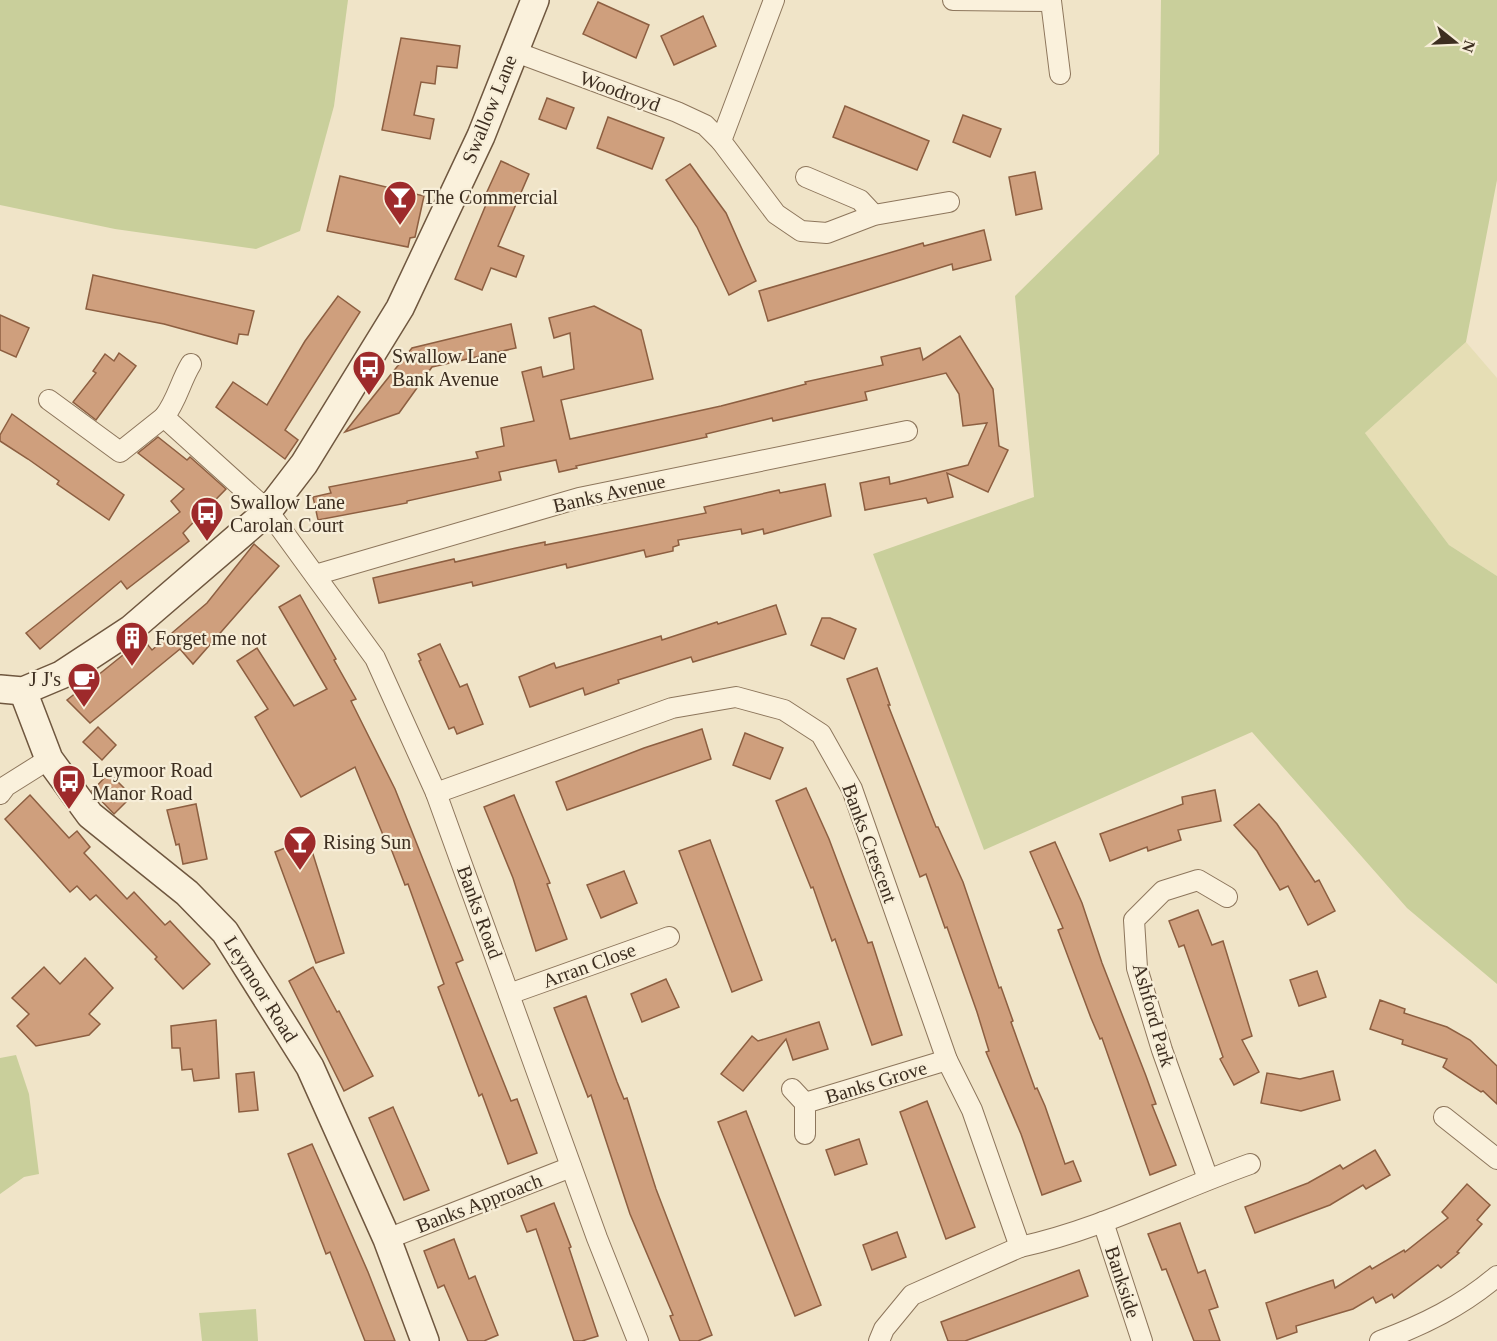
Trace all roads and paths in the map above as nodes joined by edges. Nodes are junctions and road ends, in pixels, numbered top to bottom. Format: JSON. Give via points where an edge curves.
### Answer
{"nodes":[{"id":1,"x":535,"y":0,"type":"edge"},
{"id":2,"x":774,"y":0,"type":"edge"},
{"id":3,"x":953,"y":0,"type":"edge"},
{"id":4,"x":1051,"y":0,"type":"edge"},
{"id":5,"x":513,"y":51,"type":"junction"},
{"id":6,"x":1060,"y":74,"type":"dead end"},
{"id":7,"x":721,"y":141,"type":"junction"},
{"id":8,"x":806,"y":177,"type":"dead end"},
{"id":9,"x":949,"y":202,"type":"dead end"},
{"id":10,"x":874,"y":215,"type":"junction"},
{"id":11,"x":191,"y":364,"type":"dead end"},
{"id":12,"x":49,"y":400,"type":"dead end"},
{"id":13,"x":164,"y":417,"type":"junction"},
{"id":14,"x":907,"y":431,"type":"dead end"},
{"id":15,"x":268,"y":511,"type":"junction"},
{"id":16,"x":315,"y":575,"type":"junction"},
{"id":17,"x":11,"y":690,"type":"edge"},
{"id":18,"x":49,"y":759,"type":"junction"},
{"id":19,"x":436,"y":793,"type":"junction"},
{"id":20,"x":0,"y":794,"type":"edge"},
{"id":21,"x":1227,"y":897,"type":"dead end"},
{"id":22,"x":669,"y":937,"type":"dead end"},
{"id":23,"x":509,"y":994,"type":"junction"},
{"id":24,"x":946,"y":1060,"type":"junction"},
{"id":25,"x":1444,"y":1117,"type":"dead end"},
{"id":26,"x":805,"y":1134,"type":"dead end"},
{"id":27,"x":1497,"y":1159,"type":"edge"},
{"id":28,"x":1250,"y":1164,"type":"dead end"},
{"id":29,"x":572,"y":1167,"type":"junction"},
{"id":30,"x":1208,"y":1179,"type":"junction"},
{"id":31,"x":1103,"y":1222,"type":"junction"},
{"id":32,"x":387,"y":1239,"type":"junction"},
{"id":33,"x":1020,"y":1247,"type":"junction"},
{"id":34,"x":1497,"y":1276,"type":"edge"},
{"id":35,"x":425,"y":1341,"type":"edge"},
{"id":36,"x":638,"y":1341,"type":"edge"},
{"id":37,"x":879,"y":1341,"type":"edge"},
{"id":38,"x":1142,"y":1341,"type":"edge"},
{"id":39,"x":1380,"y":1341,"type":"edge"}],
"edges":[{"from":1,"to":5,"type":"street","name":"Swallow Lane"},
{"from":2,"to":7,"type":"street"},
{"from":3,"to":4,"type":"street"},
{"from":4,"to":6,"type":"street"},
{"from":5,"to":7,"type":"street","name":"Woodroyd","via":[[677,112],[705,125]]},
{"from":5,"to":15,"type":"street","name":"Swallow Lane","via":[[481,136],[400,308],[304,464]]},
{"from":7,"to":10,"type":"street","name":"Woodroyd","via":[[776,214],[801,231],[827,233]]},
{"from":8,"to":10,"type":"street","via":[[860,200]]},
{"from":9,"to":10,"type":"street","name":"Woodroyd"},
{"from":11,"to":13,"type":"street","via":[[180,382],[175,403]]},
{"from":12,"to":13,"type":"street","via":[[120,452]]},
{"from":13,"to":15,"type":"street","name":"Banks Road"},
{"from":14,"to":16,"type":"street","name":"Banks Avenue","via":[[579,498]]},
{"from":15,"to":16,"type":"street","name":"Banks Road"},
{"from":15,"to":17,"type":"street","name":"Swallow Lane","via":[[131,629],[61,675]]},
{"from":16,"to":19,"type":"street","name":"Banks Road","via":[[375,658]]},
{"from":17,"to":18,"type":"street","name":"Leymoor Road"},
{"from":18,"to":20,"type":"street","via":[[6,786]]},
{"from":18,"to":32,"type":"street","name":"Leymoor Road","via":[[90,815],[187,893],[225,932],[310,1067]]},
{"from":19,"to":23,"type":"street","name":"Banks Road"},
{"from":19,"to":24,"type":"street","name":"Banks Crescent","via":[[672,708],[736,697],[784,710],[821,734],[852,789]]},
{"from":21,"to":30,"type":"street","name":"Ashford Park","via":[[1198,880],[1163,891],[1134,921],[1137,968]]},
{"from":22,"to":23,"type":"street","name":"Arran Close"},
{"from":23,"to":29,"type":"street","name":"Banks Road"},
{"from":24,"to":26,"type":"street","name":"Banks Grove","via":[[799,1096]]},
{"from":24,"to":33,"type":"street","name":"Banks Crescent","via":[[972,1110]]},
{"from":25,"to":27,"type":"street"},
{"from":28,"to":30,"type":"street"},
{"from":29,"to":32,"type":"street","name":"Banks Approach"},
{"from":29,"to":36,"type":"street","name":"Banks Road"},
{"from":30,"to":31,"type":"street"},
{"from":31,"to":33,"type":"street"},
{"from":31,"to":38,"type":"street","name":"Bankside"},
{"from":32,"to":35,"type":"street","name":"Leymoor Road"},
{"from":33,"to":37,"type":"street","via":[[912,1294]]},
{"from":34,"to":39,"type":"street","via":[[1472,1298]]}]}
